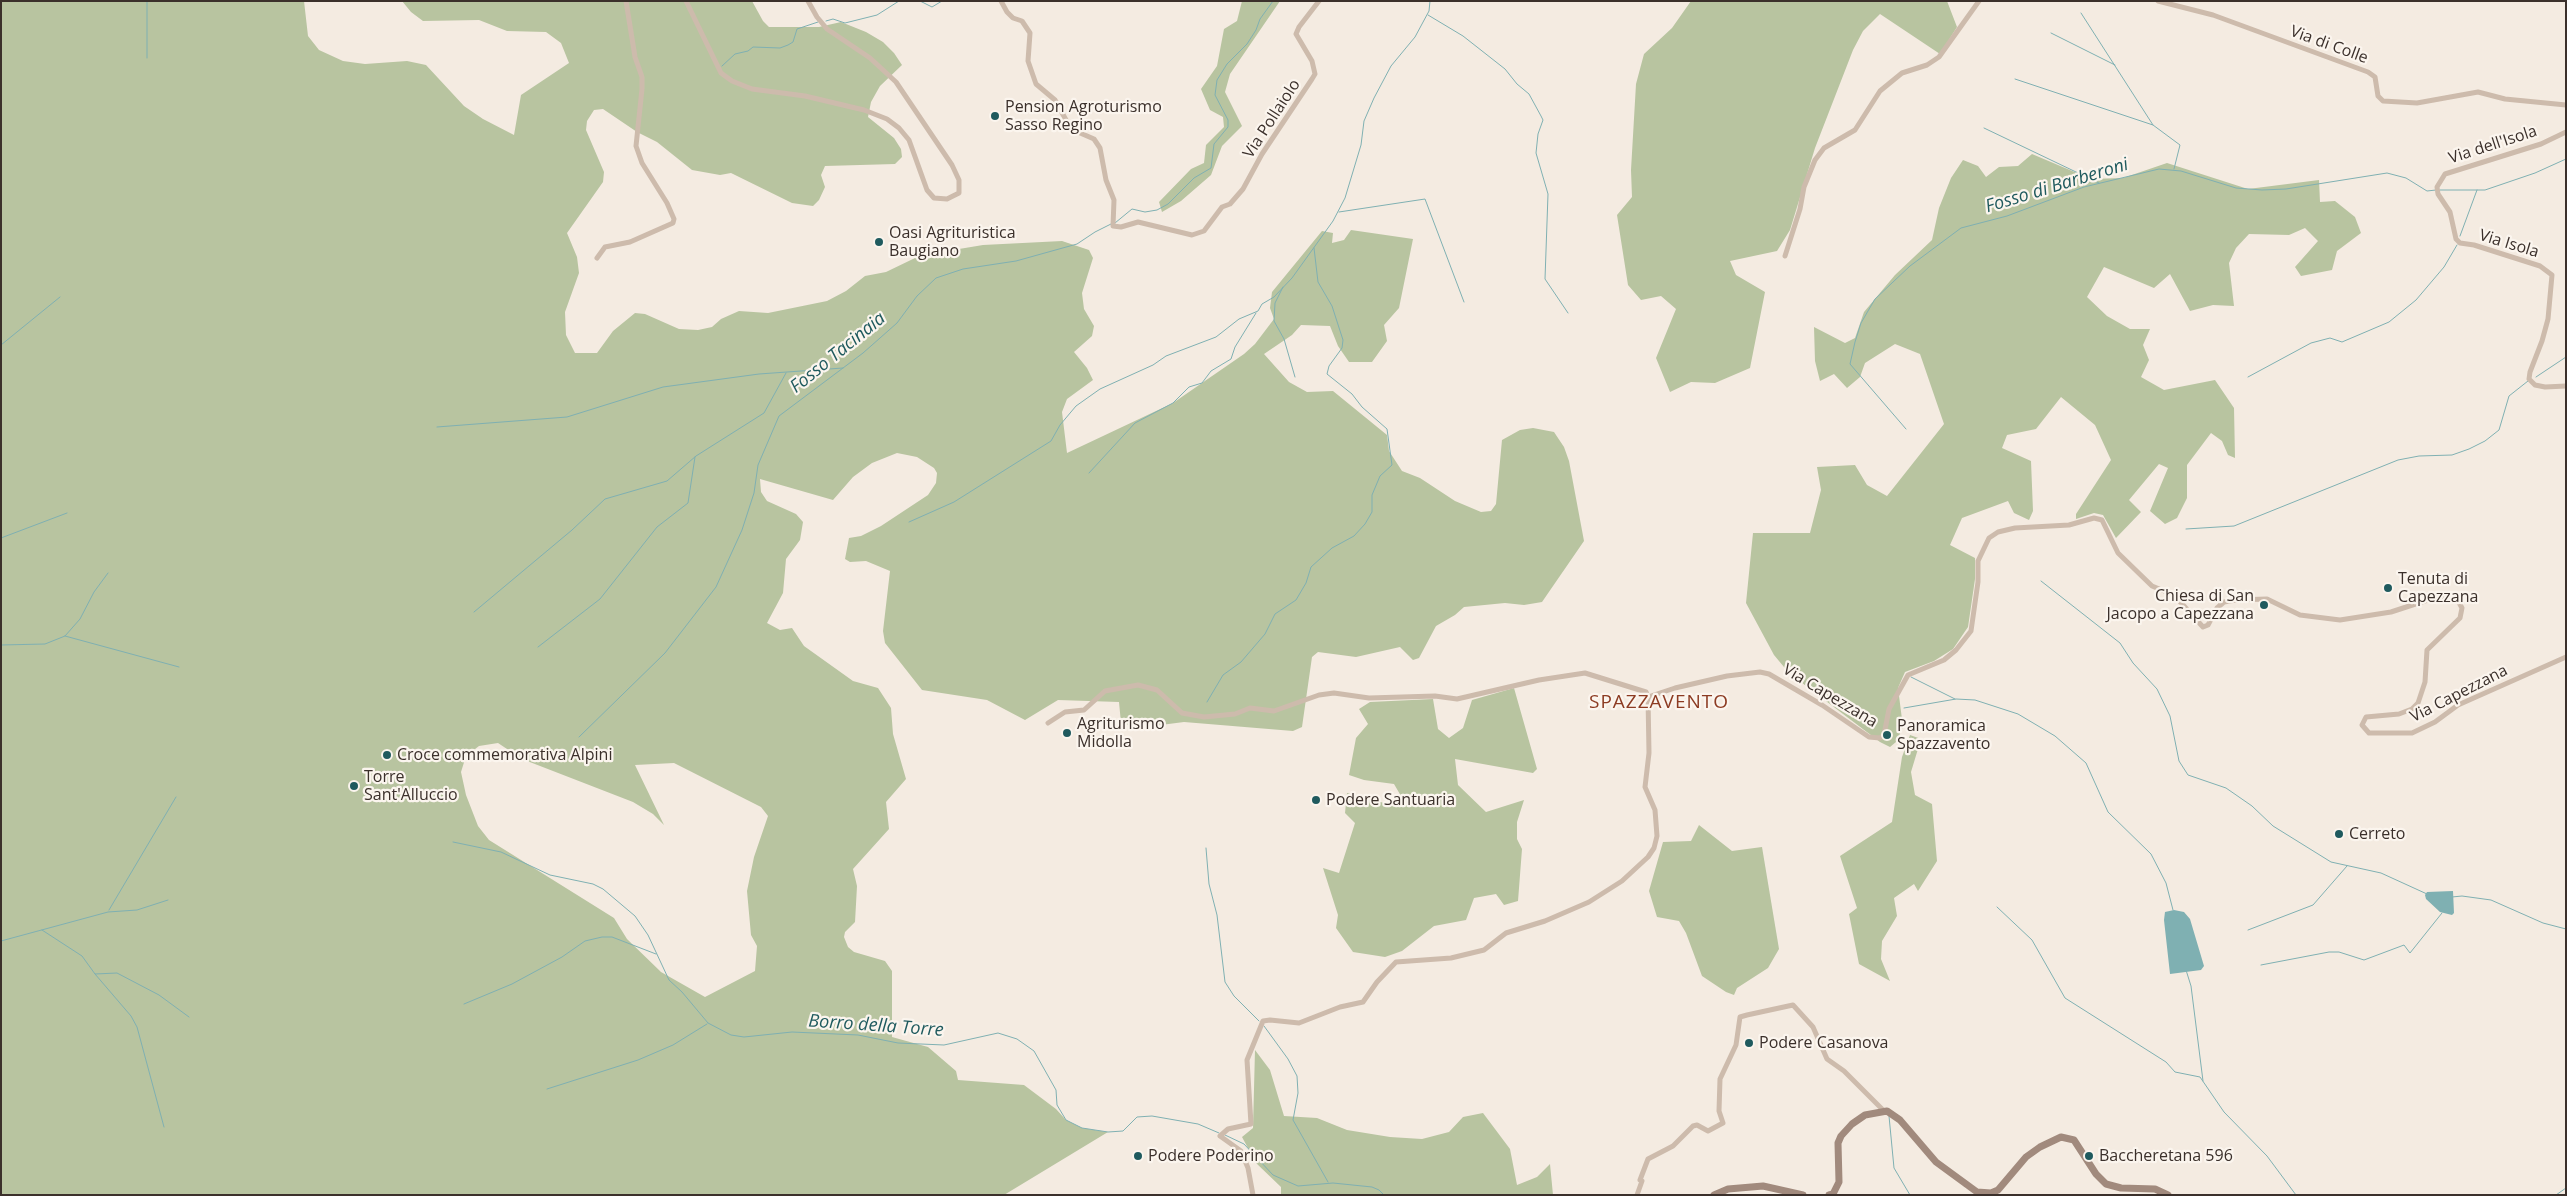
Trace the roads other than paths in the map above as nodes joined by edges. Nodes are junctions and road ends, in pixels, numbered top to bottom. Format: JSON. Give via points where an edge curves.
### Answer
{"nodes":[{"id":1,"x":626,"y":1,"type":"edge"},
{"id":2,"x":686,"y":1,"type":"edge"},
{"id":3,"x":808,"y":1,"type":"edge"},
{"id":4,"x":1001,"y":1,"type":"edge"},
{"id":5,"x":1319,"y":1,"type":"edge"},
{"id":6,"x":1980,"y":1,"type":"edge"},
{"id":7,"x":2158,"y":1,"type":"edge"},
{"id":8,"x":2566,"y":105,"type":"edge"},
{"id":9,"x":2566,"y":132,"type":"edge"},
{"id":10,"x":2438,"y":190,"type":"joint"},
{"id":11,"x":1785,"y":256,"type":"dead end"},
{"id":12,"x":598,"y":258,"type":"dead end"},
{"id":13,"x":2566,"y":386,"type":"edge"},
{"id":14,"x":2566,"y":657,"type":"edge"},
{"id":15,"x":1647,"y":695,"type":"junction"},
{"id":16,"x":1048,"y":723,"type":"dead end"},
{"id":17,"x":1884,"y":1111,"type":"junction"},
{"id":18,"x":1253,"y":1195,"type":"edge"},
{"id":19,"x":1637,"y":1195,"type":"edge"},
{"id":20,"x":1714,"y":1195,"type":"edge"},
{"id":21,"x":1803,"y":1195,"type":"edge"},
{"id":22,"x":1829,"y":1195,"type":"edge"},
{"id":23,"x":2168,"y":1195,"type":"edge"}],
"edges":[{"from":1,"to":12,"type":"street","via":[[635,57],[642,77],[636,146],[674,219],[673,223],[630,242],[605,247]]},
{"from":2,"to":3,"type":"street","via":[[721,73],[732,81],[752,89],[805,96],[864,110],[887,119],[909,140],[927,190],[934,198],[947,200],[959,193],[959,180],[952,165],[896,82],[870,58],[827,29]]},
{"from":4,"to":5,"type":"street","name":"Via Pollaiolo","via":[[1007,12],[1022,21],[1030,32],[1028,61],[1036,84],[1055,100],[1071,129],[1094,138],[1100,148],[1106,180],[1114,200],[1113,224],[1121,227],[1138,222],[1192,235],[1204,231],[1243,189],[1312,79],[1312,61],[1296,34]]},
{"from":6,"to":11,"type":"street","via":[[1939,57],[1902,73],[1880,92],[1855,130],[1824,148],[1804,187]]},
{"from":7,"to":8,"type":"street","name":"Via di Colle","via":[[2213,15],[2371,73],[2377,81],[2378,96],[2383,101],[2417,103],[2478,92],[2505,99]]},
{"from":9,"to":10,"type":"street","name":"Via dell'Isola","via":[[2541,144],[2445,174]]},
{"from":10,"to":13,"type":"street","name":"Via Isola","via":[[2450,212],[2460,244],[2474,245],[2540,266],[2552,275],[2548,319],[2529,379],[2535,385],[2545,387]]},
{"from":14,"to":15,"type":"street","name":"Via Capezzana","via":[[2458,706],[2412,733],[2369,733],[2362,725],[2366,717],[2399,714],[2412,709],[2418,702],[2425,682],[2427,650],[2460,618],[2462,608],[2456,599],[2440,596],[2391,612],[2340,620],[2300,614],[2267,599],[2236,600],[2224,602],[2208,625],[2203,627],[2174,595],[2152,586],[2118,553],[2102,520],[2094,518],[2069,525],[2014,528],[1989,538],[1978,561],[1971,630],[1944,660],[1908,675],[1889,709],[1884,735],[1880,738],[1870,737],[1810,697],[1760,672],[1727,676]]},
{"from":15,"to":16,"type":"street","via":[[1585,673],[1457,699],[1435,696],[1364,698],[1334,693],[1274,711],[1250,708],[1235,714],[1204,717],[1182,713],[1157,690],[1138,685],[1105,691],[1084,710],[1065,712]]},
{"from":15,"to":18,"type":"street","via":[[1649,754],[1645,787],[1655,810],[1657,836],[1648,857],[1600,897],[1545,921],[1506,933],[1484,950],[1451,958],[1396,962],[1363,1002],[1299,1023],[1263,1021],[1247,1060],[1252,1122],[1250,1126],[1228,1129],[1220,1136],[1241,1151]]},
{"from":17,"to":19,"type":"street","via":[[1844,1070],[1827,1059],[1813,1027],[1793,1005],[1740,1017],[1736,1045],[1720,1079],[1722,1123],[1708,1131],[1693,1126],[1673,1146],[1648,1159]]},
{"from":17,"to":22,"type":"street","via":[[1865,1115],[1841,1136],[1838,1143],[1840,1182]]},
{"from":17,"to":23,"type":"street","via":[[1894,1115],[1936,1162],[1977,1192],[1998,1190],[2026,1157],[2061,1137],[2074,1140],[2106,1184],[2155,1189]]},
{"from":20,"to":21,"type":"street","via":[[1728,1189],[1763,1186]]}]}
